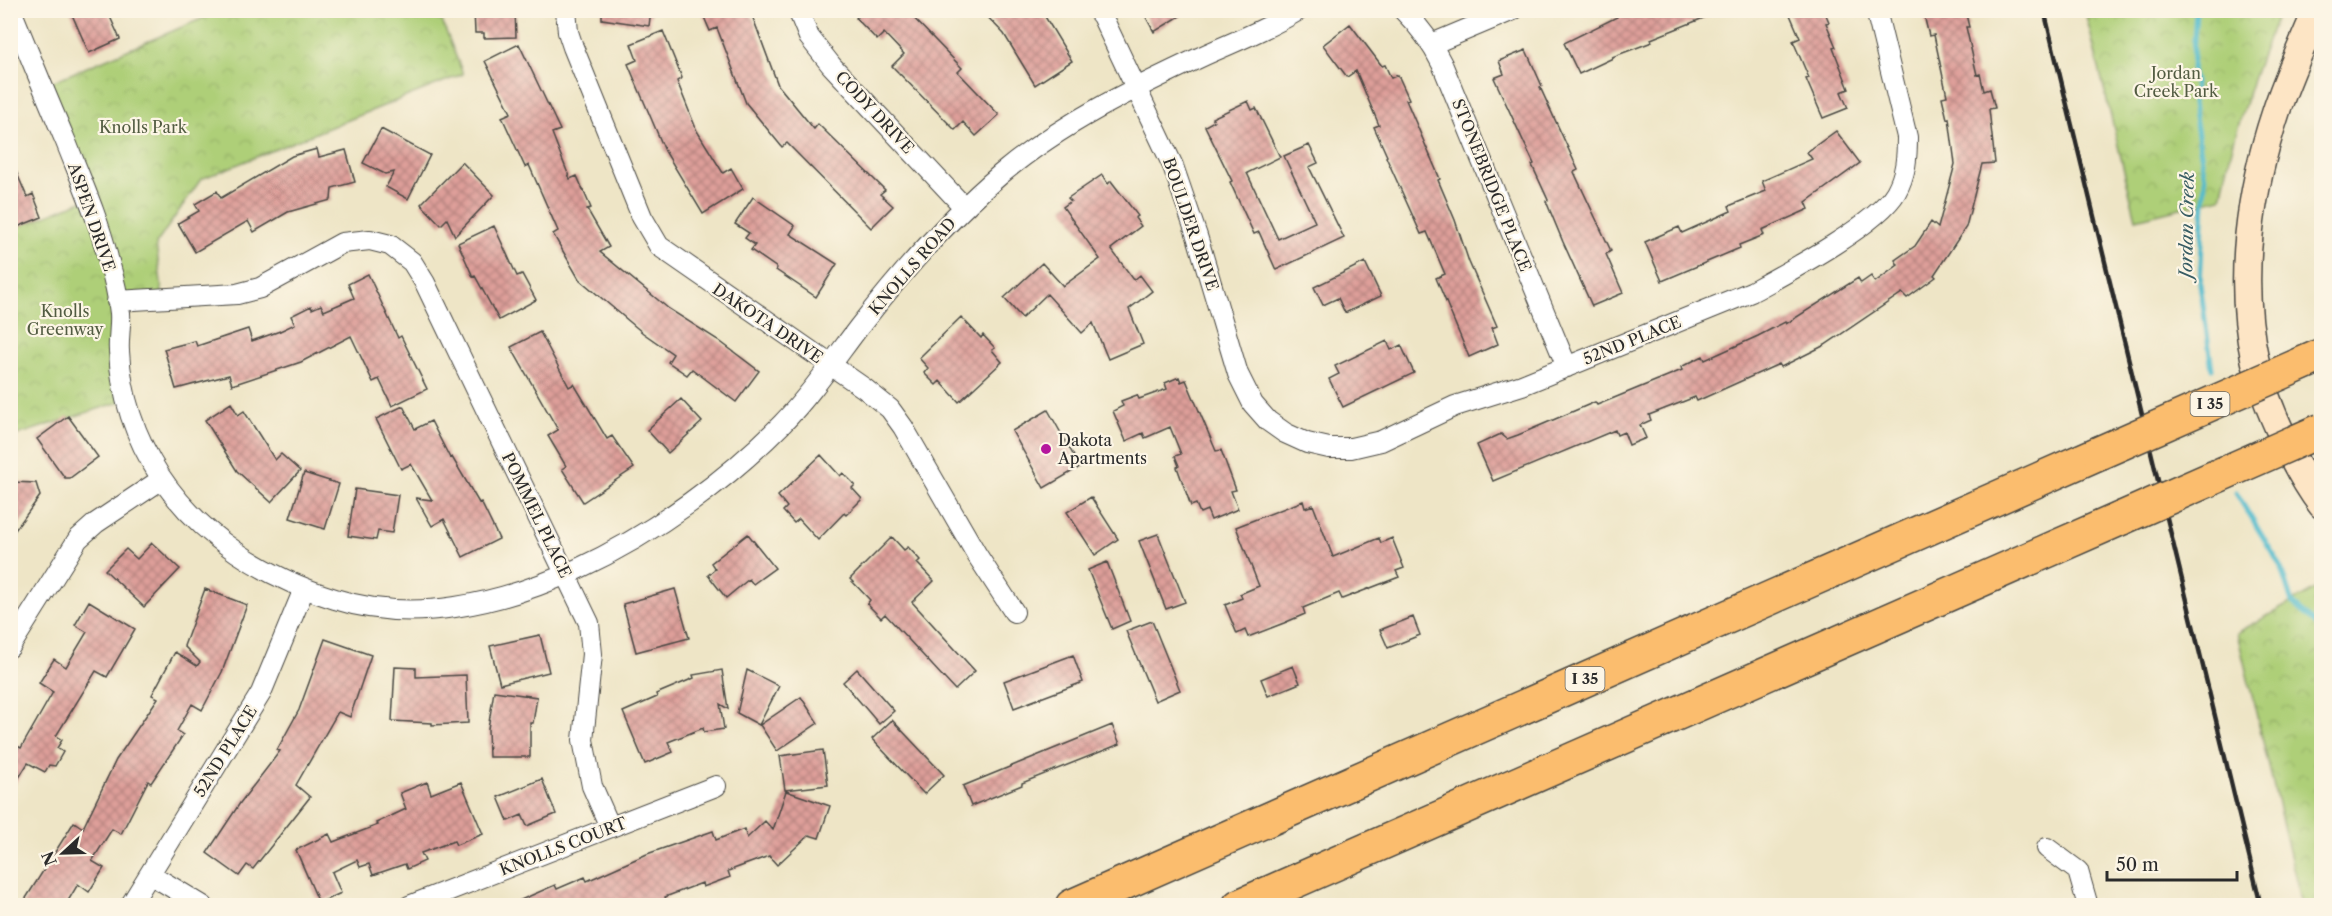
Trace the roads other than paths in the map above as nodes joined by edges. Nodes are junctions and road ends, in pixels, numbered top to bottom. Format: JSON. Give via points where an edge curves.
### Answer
{"nodes":[{"id":1,"x":11,"y":10,"type":"edge"},
{"id":2,"x":566,"y":10,"type":"edge"},
{"id":3,"x":798,"y":10,"type":"edge"},
{"id":4,"x":1097,"y":10,"type":"edge"},
{"id":5,"x":1299,"y":10,"type":"edge"},
{"id":6,"x":1403,"y":10,"type":"edge"},
{"id":7,"x":1513,"y":10,"type":"edge"},
{"id":8,"x":1876,"y":10,"type":"edge"},
{"id":9,"x":2317,"y":10,"type":"edge"},
{"id":10,"x":1432,"y":44,"type":"junction"},
{"id":11,"x":1136,"y":87,"type":"junction"},
{"id":12,"x":964,"y":207,"type":"junction"},
{"id":13,"x":117,"y":301,"type":"junction"},
{"id":14,"x":2322,"y":356,"type":"edge"},
{"id":15,"x":831,"y":366,"type":"junction"},
{"id":16,"x":1566,"y":367,"type":"junction"},
{"id":17,"x":2322,"y":430,"type":"edge"},
{"id":18,"x":1285,"y":433,"type":"joint"},
{"id":19,"x":162,"y":479,"type":"junction"},
{"id":20,"x":2322,"y":504,"type":"edge"},
{"id":21,"x":565,"y":573,"type":"junction"},
{"id":22,"x":304,"y":589,"type":"junction"},
{"id":23,"x":1014,"y":612,"type":"dead end"},
{"id":24,"x":10,"y":647,"type":"edge"},
{"id":25,"x":716,"y":786,"type":"dead end"},
{"id":26,"x":610,"y":827,"type":"junction"},
{"id":27,"x":2047,"y":848,"type":"dead end"},
{"id":28,"x":150,"y":874,"type":"junction"},
{"id":29,"x":130,"y":906,"type":"edge"},
{"id":30,"x":203,"y":906,"type":"edge"},
{"id":31,"x":410,"y":906,"type":"edge"},
{"id":32,"x":1072,"y":906,"type":"edge"},
{"id":33,"x":1239,"y":906,"type":"edge"},
{"id":34,"x":2088,"y":906,"type":"edge"}],
"edges":[{"from":1,"to":13,"type":"street","name":"ASPEN DRIVE","via":[[89,198],[109,259]]},
{"from":2,"to":15,"type":"street","name":"DAKOTA DRIVE","via":[[568,32],[577,57],[642,217],[659,246]]},
{"from":3,"to":12,"type":"street","name":"CODY DRIVE","via":[[809,36],[831,66]]},
{"from":4,"to":11,"type":"street","name":"BOULDER DRIVE"},
{"from":5,"to":11,"type":"street","name":"KNOLLS ROAD"},
{"from":6,"to":10,"type":"street","name":"STONEBRIDGE PLACE"},
{"from":7,"to":10,"type":"street"},
{"from":8,"to":16,"type":"street","name":"52ND PLACE","via":[[1905,130],[1907,156],[1903,176],[1884,207],[1751,292]]},
{"from":9,"to":20,"type":"main road","via":[[2276,112],[2263,158],[2253,208],[2246,285],[2255,361],[2270,410],[2295,464]]},
{"from":10,"to":16,"type":"street","name":"STONEBRIDGE PLACE"},
{"from":11,"to":12,"type":"street","name":"KNOLLS ROAD","via":[[1029,151]]},
{"from":11,"to":18,"type":"street","name":"BOULDER DRIVE","via":[[1173,166],[1238,374],[1253,404]]},
{"from":12,"to":15,"type":"street","name":"KNOLLS ROAD","via":[[860,326]]},
{"from":13,"to":19,"type":"street","name":"ASPEN DRIVE","via":[[126,400],[143,447]]},
{"from":13,"to":21,"type":"street","name":"POMMEL PLACE","via":[[237,294],[260,288],[342,243],[372,241],[390,245],[412,261],[425,283]]},
{"from":14,"to":32,"type":"highway","number":"I 35","bridge":true},
{"from":15,"to":21,"type":"street","name":"KNOLLS ROAD","via":[[783,423],[720,480],[620,548]]},
{"from":15,"to":23,"type":"street","name":"DAKOTA DRIVE","via":[[890,409]]},
{"from":16,"to":18,"type":"street","name":"52ND PLACE","via":[[1455,406],[1365,446],[1329,448]]},
{"from":17,"to":33,"type":"highway","bridge":true},
{"from":19,"to":22,"type":"street","name":"ASPEN DRIVE","via":[[230,549]]},
{"from":19,"to":24,"type":"street","via":[[78,539]]},
{"from":21,"to":22,"type":"street","name":"ASPEN DRIVE","via":[[505,597],[442,609],[368,608]]},
{"from":21,"to":26,"type":"street","name":"POMMEL PLACE","via":[[589,623],[592,654],[583,740],[592,786]]},
{"from":22,"to":28,"type":"street","name":"52ND PLACE","via":[[261,693]]},
{"from":25,"to":26,"type":"street","name":"KNOLLS COURT"},
{"from":26,"to":31,"type":"street","name":"KNOLLS COURT"},
{"from":27,"to":34,"type":"street","via":[[2078,871]]},
{"from":28,"to":29,"type":"street","name":"52ND PLACE"},
{"from":28,"to":30,"type":"street"}]}
